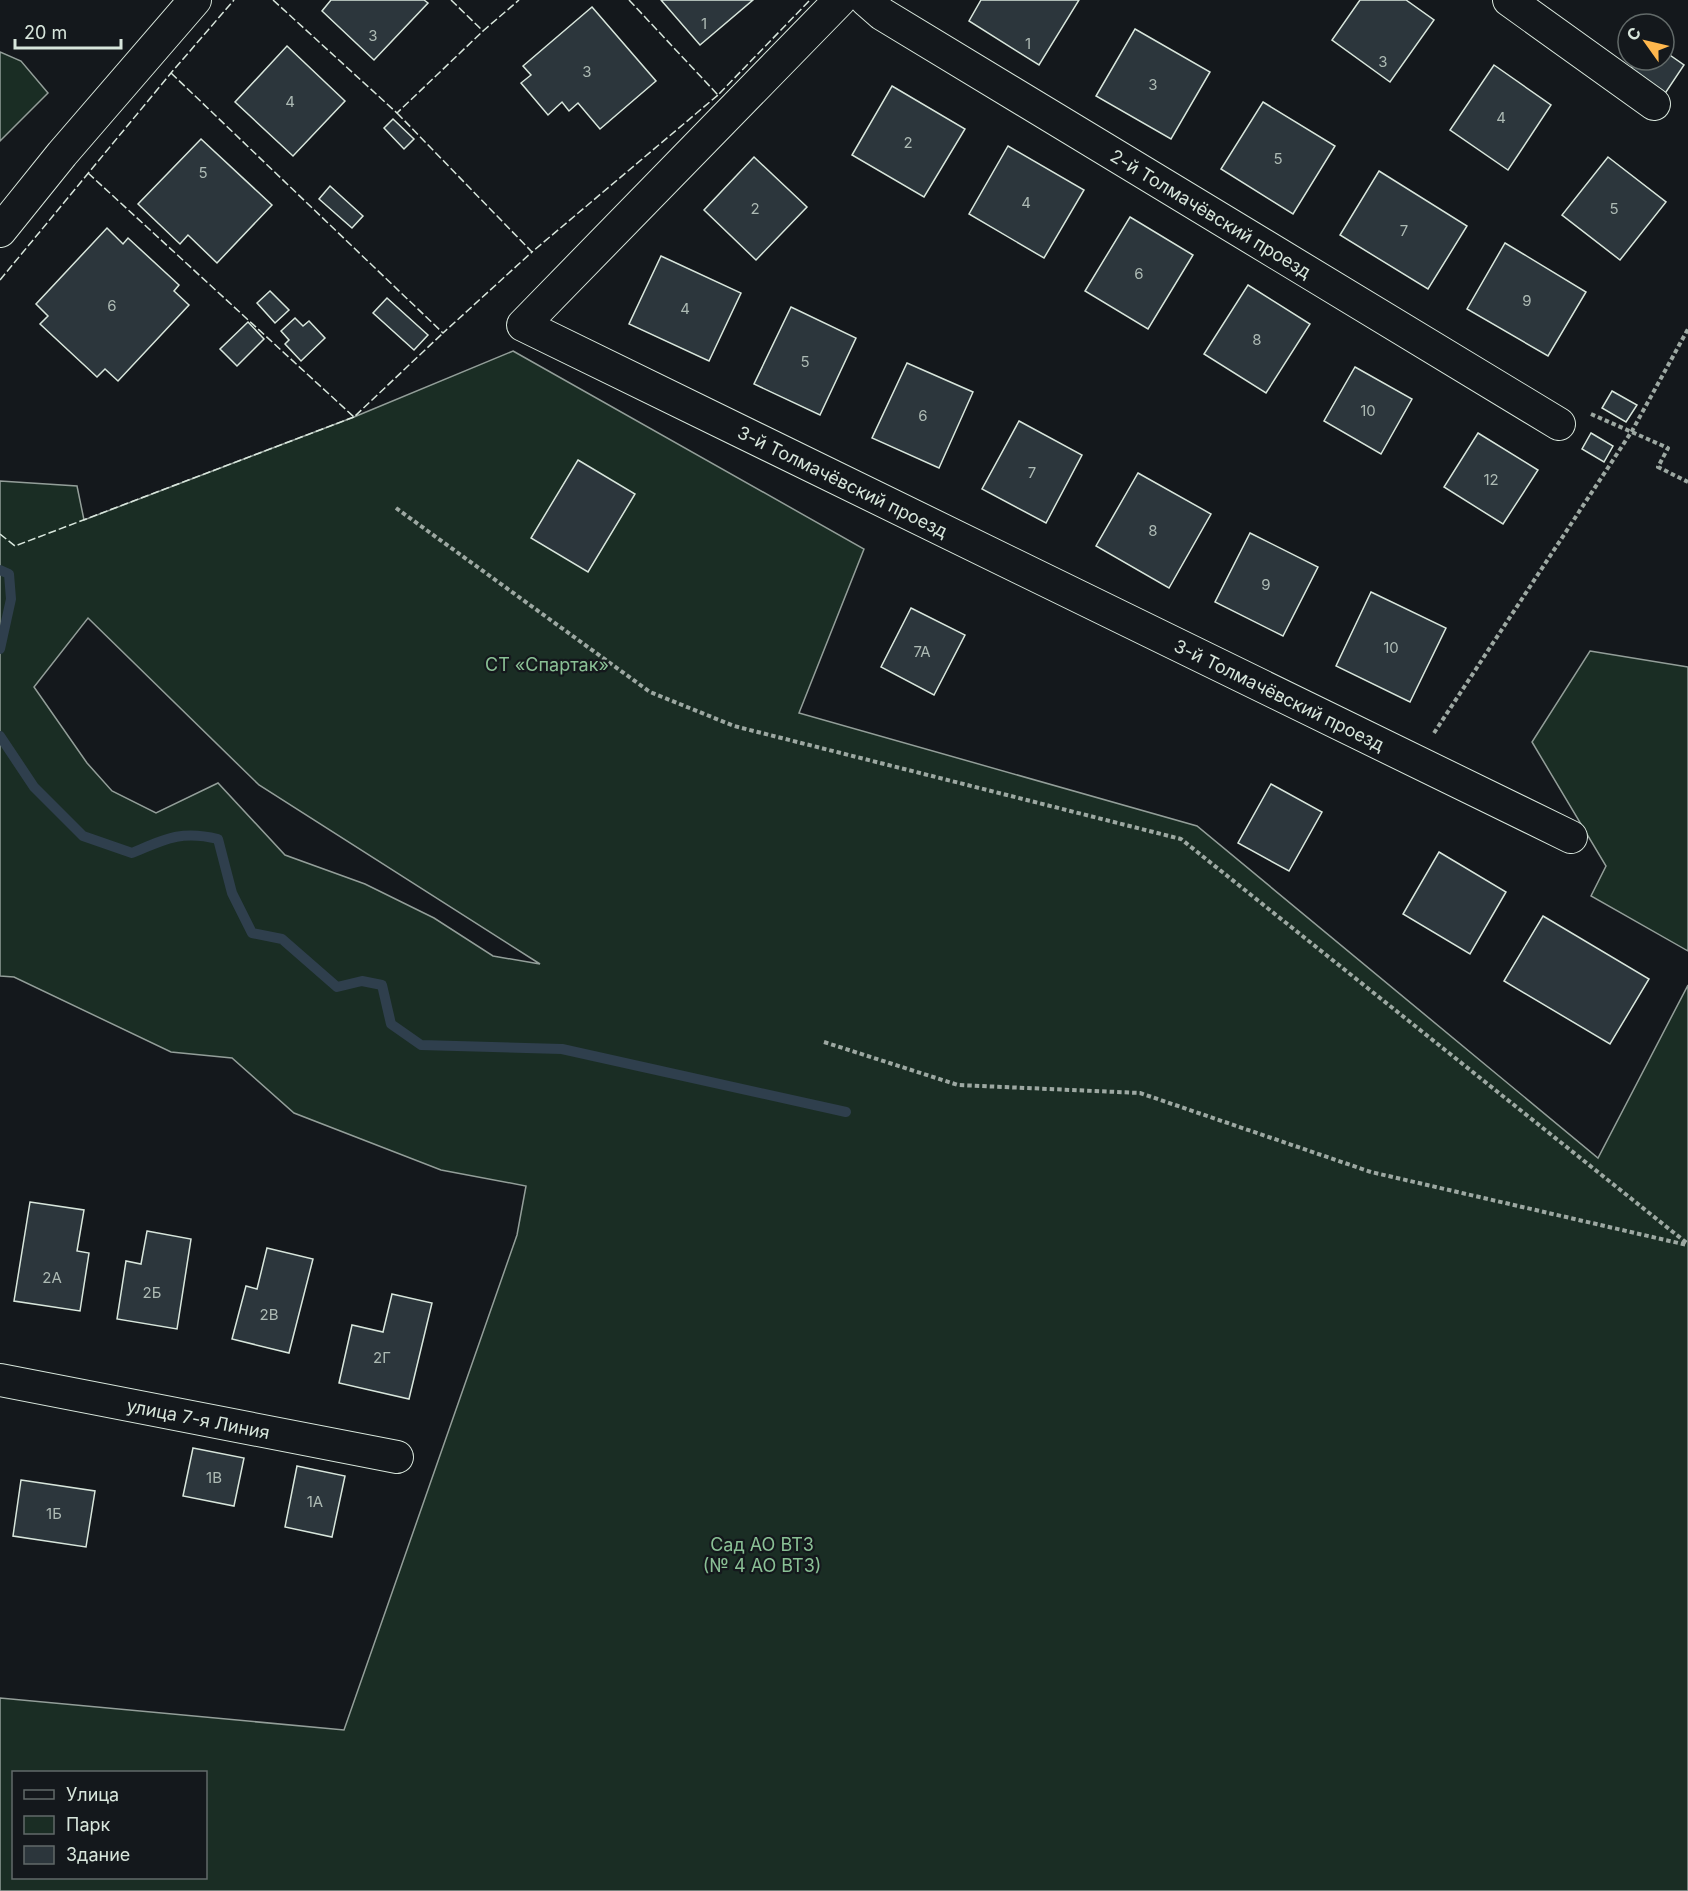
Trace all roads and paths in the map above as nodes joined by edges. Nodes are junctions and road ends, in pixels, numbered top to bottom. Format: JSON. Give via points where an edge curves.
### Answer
{"nodes":[{"id":1,"x":195,"y":0,"type":"edge"},
{"id":2,"x":840,"y":0,"type":"edge"},
{"id":3,"x":866,"y":0,"type":"edge"},
{"id":4,"x":1509,"y":0,"type":"edge"},
{"id":5,"x":1654,"y":105,"type":"dead end"},
{"id":6,"x":0,"y":231,"type":"edge"},
{"id":7,"x":1688,"y":329,"type":"edge"},
{"id":8,"x":1559,"y":424,"type":"joint"},
{"id":9,"x":1632,"y":431,"type":"junction"},
{"id":10,"x":1688,"y":482,"type":"edge"},
{"id":11,"x":396,"y":508,"type":"dead end"},
{"id":12,"x":1416,"y":761,"type":"junction"},
{"id":13,"x":1571,"y":837,"type":"dead end"},
{"id":14,"x":824,"y":1042,"type":"dead end"},
{"id":15,"x":1688,"y":1244,"type":"edge"},
{"id":16,"x":0,"y":1380,"type":"edge"},
{"id":17,"x":397,"y":1457,"type":"dead end"}],
"edges":[{"from":1,"to":6,"type":"street"},
{"from":2,"to":12,"type":"street","name":"3-й Толмачёвский проезд","via":[[523,325]]},
{"from":3,"to":8,"type":"street","name":"2-й Толмачёвский проезд","via":[[892,20]]},
{"from":4,"to":5,"type":"street"},
{"from":7,"to":9,"type":"path"},
{"from":8,"to":9,"type":"path","via":[[1581,409]]},
{"from":9,"to":10,"type":"path","via":[[1668,448],[1658,467]]},
{"from":9,"to":12,"type":"path"},
{"from":11,"to":15,"type":"path","via":[[650,693],[734,726],[1181,838]]},
{"from":12,"to":13,"type":"street","name":"3-й Толмачёвский проезд"},
{"from":14,"to":15,"type":"path","via":[[958,1085],[1140,1093],[1371,1172]]},
{"from":16,"to":17,"type":"street","name":"улица 7-я Линия"}]}
